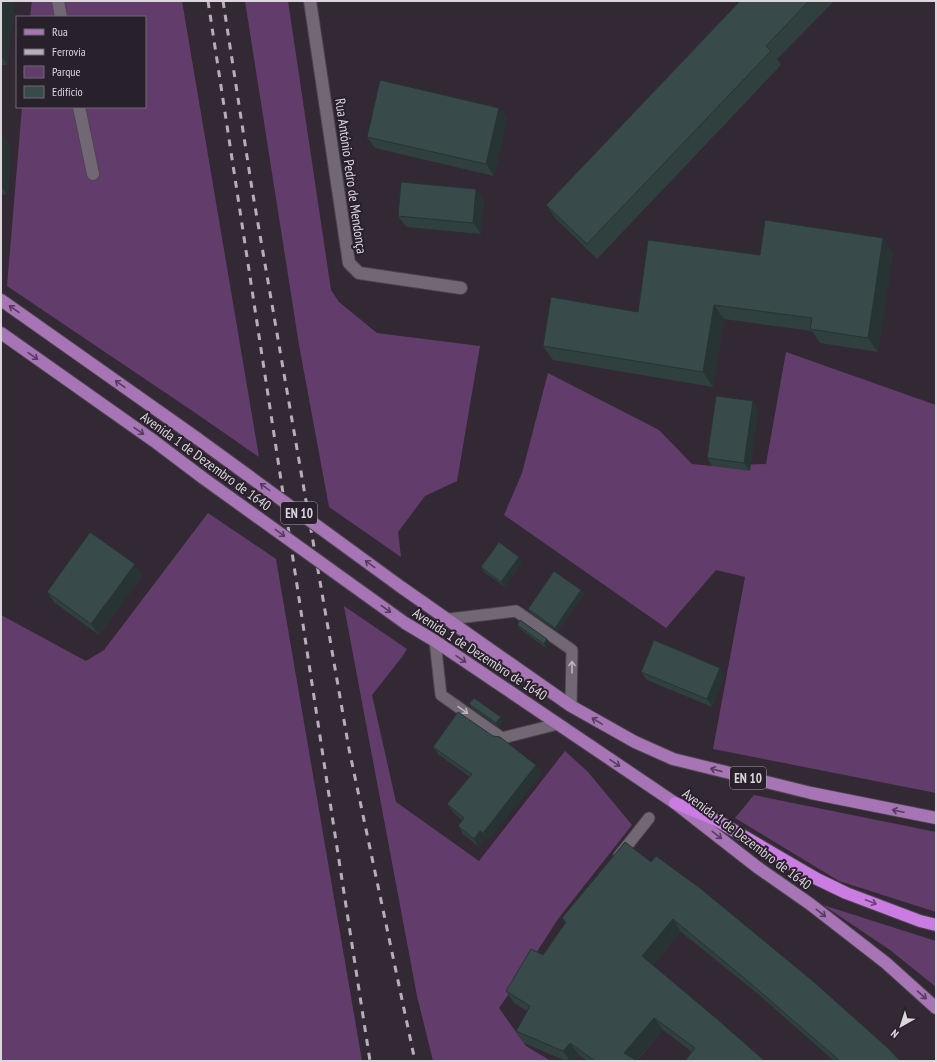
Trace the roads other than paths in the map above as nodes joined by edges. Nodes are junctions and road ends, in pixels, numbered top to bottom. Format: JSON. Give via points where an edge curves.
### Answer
{"nodes":[{"id":1,"x":58,"y":1,"type":"edge"},
{"id":2,"x":310,"y":1,"type":"edge"},
{"id":3,"x":61,"y":16,"type":"edge"},
{"id":4,"x":79,"y":108,"type":"edge"},
{"id":5,"x":93,"y":174,"type":"dead end"},
{"id":6,"x":461,"y":288,"type":"dead end"},
{"id":7,"x":1,"y":300,"type":"edge"},
{"id":8,"x":1,"y":333,"type":"edge"},
{"id":9,"x":448,"y":619,"type":"junction"},
{"id":10,"x":435,"y":641,"type":"junction"},
{"id":11,"x":572,"y":706,"type":"junction"},
{"id":12,"x":558,"y":724,"type":"junction"},
{"id":13,"x":675,"y":803,"type":"junction"},
{"id":14,"x":649,"y":818,"type":"dead end"},
{"id":15,"x":936,"y":818,"type":"edge"},
{"id":16,"x":611,"y":866,"type":"edge"},
{"id":17,"x":936,"y":925,"type":"edge"},
{"id":18,"x":936,"y":1008,"type":"edge"}],
"edges":[{"from":1,"to":3,"type":"street"},
{"from":2,"to":6,"type":"street","name":"Rua António Pedro de Mendonça","via":[[349,263],[359,274]]},
{"from":4,"to":5,"type":"street"},
{"from":9,"to":7,"type":"main road","name":"Avenida 1 de Dezembro de 1640","number":"EN 10","one_way":true,"bridge":true},
{"from":8,"to":10,"type":"main road","name":"Avenida 1 de Dezembro de 1640","number":"EN 10","one_way":true,"bridge":true,"via":[[405,623]]},
{"from":9,"to":11,"type":"main road","name":"Avenida 1 de Dezembro de 1640","number":"EN 10"},
{"from":11,"to":9,"type":"lane","one_way":true,"via":[[572,650],[516,611]]},
{"from":10,"to":12,"type":"main road","name":"Avenida 1 de Dezembro de 1640","number":"EN 10","one_way":true},
{"from":10,"to":12,"type":"lane","one_way":true,"via":[[441,695],[502,738]]},
{"from":15,"to":11,"type":"main road","number":"EN 10","one_way":true,"via":[[811,793],[673,759],[635,742]]},
{"from":12,"to":13,"type":"main road","name":"Avenida 1 de Dezembro de 1640","number":"EN 10","one_way":true},
{"from":13,"to":17,"type":"highway","one_way":true,"via":[[716,820],[846,893]]},
{"from":13,"to":18,"type":"main road","name":"Avenida 1 de Dezembro de 1640","number":"EN 10","one_way":true,"via":[[757,867],[810,904]]},
{"from":14,"to":16,"type":"lane"}]}
